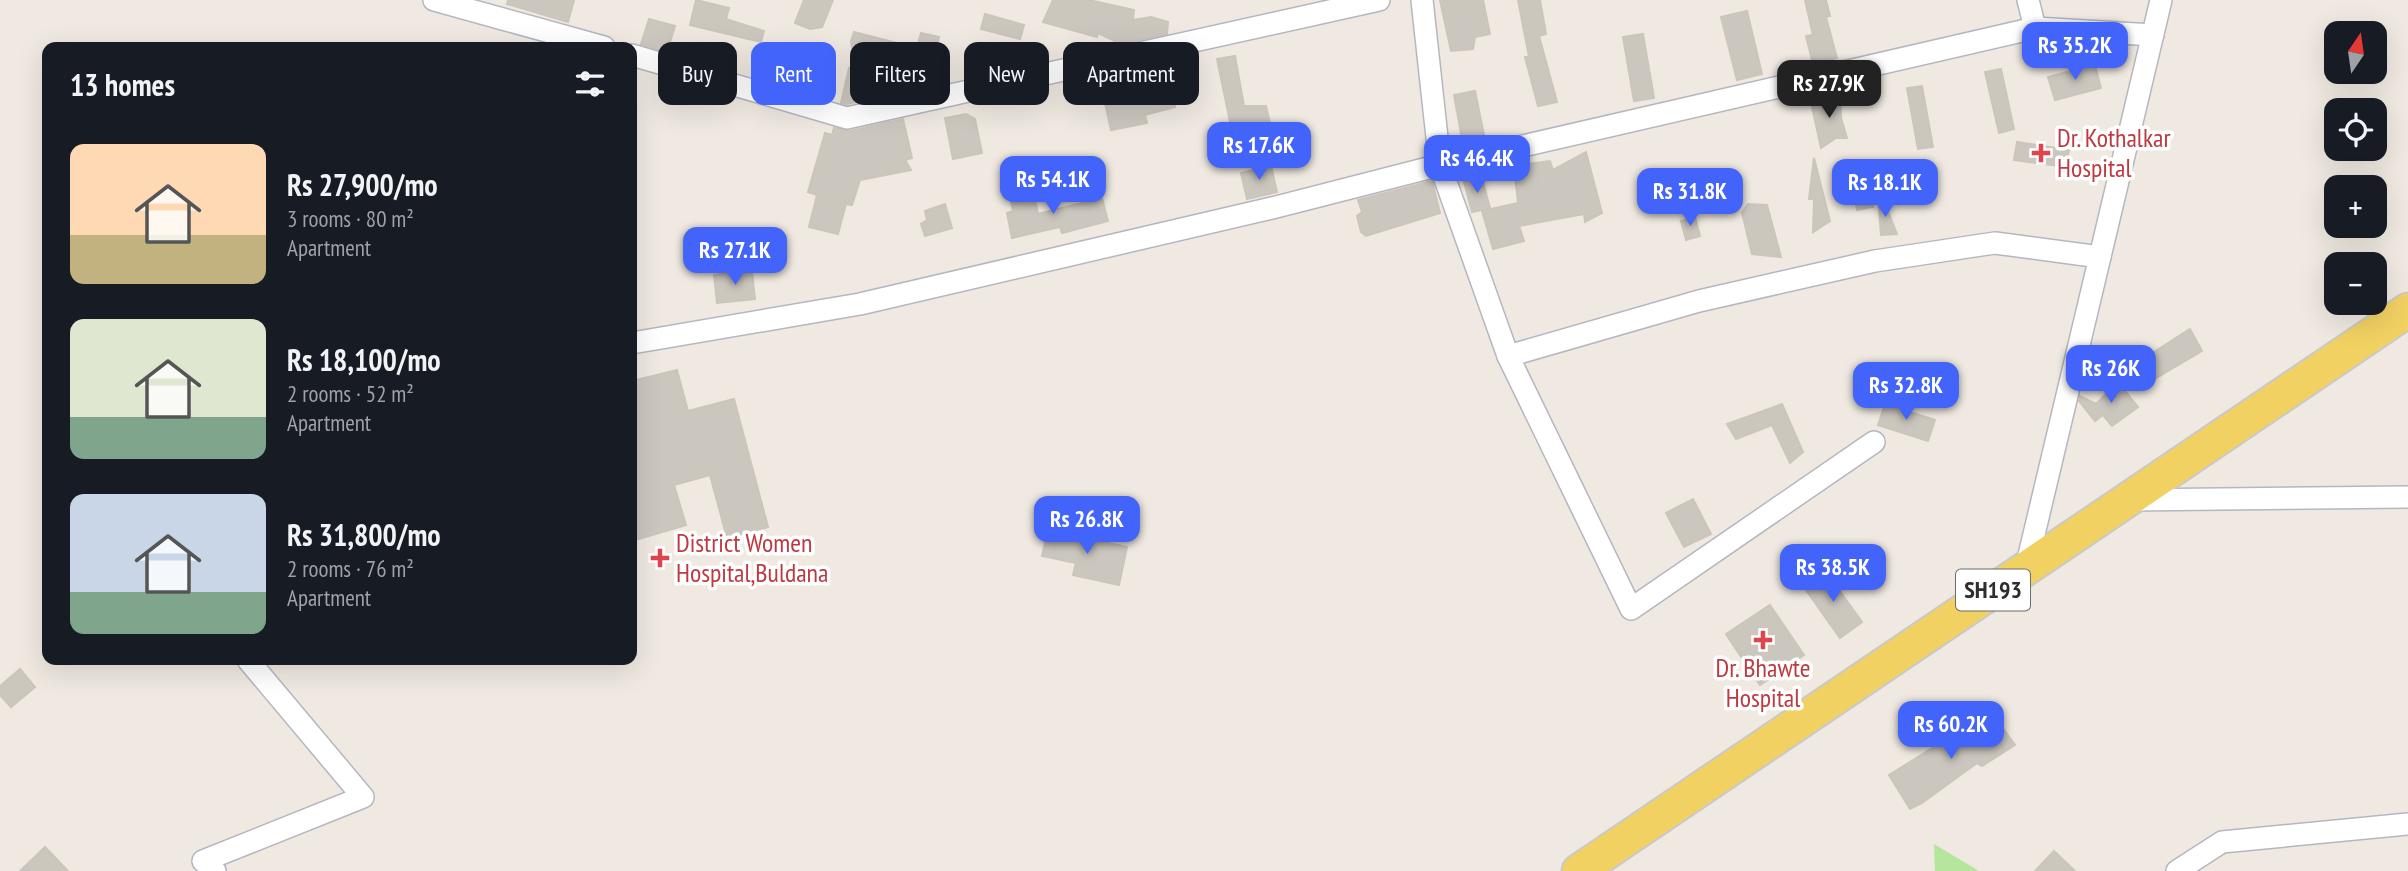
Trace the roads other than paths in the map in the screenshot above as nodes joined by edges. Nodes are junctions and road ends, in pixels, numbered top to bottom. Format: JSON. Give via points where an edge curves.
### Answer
{"nodes":[{"id":1,"x":434,"y":0,"type":"edge"},
{"id":2,"x":1380,"y":0,"type":"edge"},
{"id":3,"x":1422,"y":0,"type":"edge"},
{"id":4,"x":2028,"y":0,"type":"edge"},
{"id":5,"x":2161,"y":0,"type":"edge"},
{"id":6,"x":2035,"y":28,"type":"junction"},
{"id":7,"x":2153,"y":35,"type":"junction"},
{"id":8,"x":586,"y":42,"type":"edge"},
{"id":9,"x":637,"y":56,"type":"edge"},
{"id":10,"x":1440,"y":165,"type":"junction"},
{"id":11,"x":2100,"y":257,"type":"junction"},
{"id":12,"x":2408,"y":310,"type":"edge"},
{"id":13,"x":637,"y":343,"type":"edge"},
{"id":14,"x":1508,"y":356,"type":"junction"},
{"id":15,"x":1874,"y":442,"type":"dead end"},
{"id":16,"x":2408,"y":497,"type":"edge"},
{"id":17,"x":2127,"y":500,"type":"junction"},
{"id":18,"x":2026,"y":568,"type":"junction"},
{"id":19,"x":252,"y":665,"type":"edge"},
{"id":20,"x":2408,"y":824,"type":"edge"},
{"id":21,"x":215,"y":871,"type":"edge"},
{"id":22,"x":1579,"y":871,"type":"edge"},
{"id":23,"x":2177,"y":871,"type":"edge"}],
"edges":[{"from":1,"to":8,"type":"street"},
{"from":2,"to":9,"type":"street","via":[[847,118]]},
{"from":3,"to":10,"type":"street"},
{"from":4,"to":6,"type":"street"},
{"from":5,"to":7,"type":"street"},
{"from":6,"to":7,"type":"street"},
{"from":6,"to":10,"type":"street"},
{"from":7,"to":11,"type":"street"},
{"from":10,"to":13,"type":"street","via":[[860,304]]},
{"from":10,"to":14,"type":"street"},
{"from":11,"to":14,"type":"street","via":[[1995,243],[1875,261],[1699,301]]},
{"from":11,"to":18,"type":"street"},
{"from":12,"to":17,"type":"main road","number":"SH193"},
{"from":14,"to":15,"type":"street","via":[[1631,610]]},
{"from":16,"to":17,"type":"street"},
{"from":17,"to":18,"type":"main road","number":"SH193"},
{"from":18,"to":22,"type":"main road","number":"SH193"},
{"from":19,"to":21,"type":"street","via":[[363,797],[203,860]]},
{"from":20,"to":23,"type":"street","via":[[2222,842]]}]}
